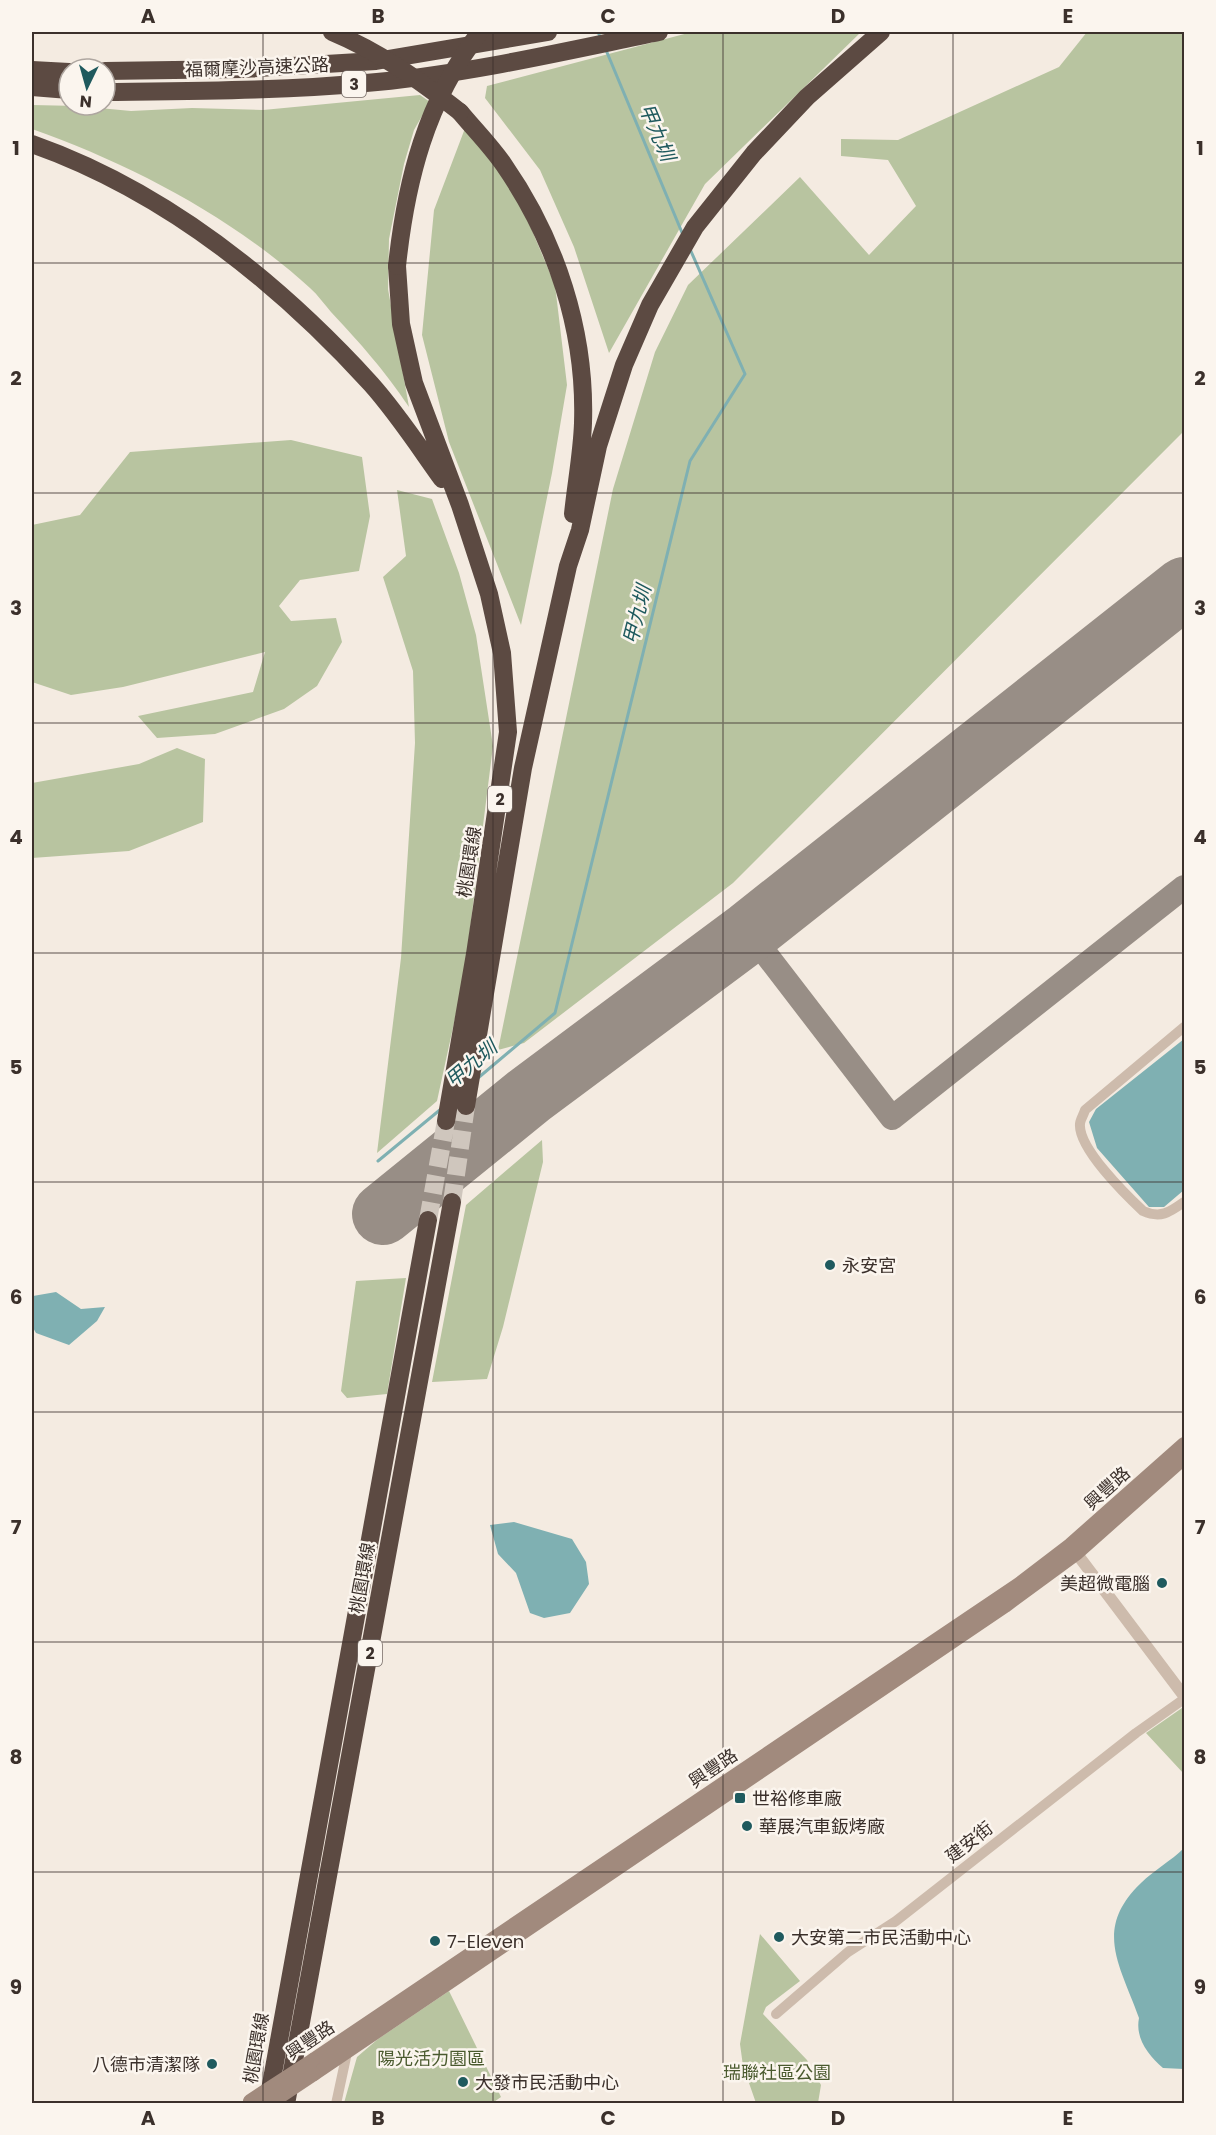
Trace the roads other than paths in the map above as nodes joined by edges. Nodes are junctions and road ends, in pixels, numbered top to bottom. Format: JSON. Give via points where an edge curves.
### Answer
{"nodes":[{"id":1,"x":332,"y":32,"type":"edge"},
{"id":2,"x":480,"y":32,"type":"edge"},
{"id":3,"x":548,"y":32,"type":"edge"},
{"id":4,"x":659,"y":32,"type":"edge"},
{"id":5,"x":881,"y":32,"type":"edge"},
{"id":6,"x":32,"y":70,"type":"edge"},
{"id":7,"x":57,"y":71,"type":"edge"},
{"id":8,"x":117,"y":71,"type":"edge"},
{"id":9,"x":32,"y":87,"type":"edge"},
{"id":10,"x":57,"y":89,"type":"edge"},
{"id":11,"x":117,"y":92,"type":"edge"},
{"id":12,"x":32,"y":144,"type":"edge"},
{"id":13,"x":460,"y":505,"type":"junction"},
{"id":14,"x":568,"y":566,"type":"junction"},
{"id":15,"x":1185,"y":1027,"type":"edge"},
{"id":16,"x":452,"y":1202,"type":"tunnel mouth"},
{"id":17,"x":1185,"y":1202,"type":"edge"},
{"id":18,"x":428,"y":1220,"type":"tunnel mouth"},
{"id":19,"x":1185,"y":1444,"type":"edge"},
{"id":20,"x":1185,"y":1458,"type":"edge"},
{"id":21,"x":1074,"y":1549,"type":"junction"},
{"id":22,"x":1185,"y":1697,"type":"edge"},
{"id":23,"x":776,"y":2014,"type":"dead end"},
{"id":24,"x":351,"y":2034,"type":"junction"},
{"id":25,"x":348,"y":2051,"type":"junction"},
{"id":26,"x":258,"y":2103,"type":"edge"},
{"id":27,"x":286,"y":2103,"type":"edge"},
{"id":28,"x":336,"y":2103,"type":"edge"}],
"edges":[{"from":1,"to":14,"type":"highway","bridge":true,"via":[[410,73],[460,112],[503,164],[542,229],[560,272],[581,372],[583,423]]},
{"from":2,"to":13,"type":"highway","name":"桃園環線","bridge":true,"via":[[445,89],[415,160],[403,209],[397,266],[401,324],[414,383]]},
{"from":3,"to":8,"type":"highway","name":"福爾摩沙高速公路","number":"3","via":[[376,61]]},
{"from":4,"to":11,"type":"highway","name":"福爾摩沙高速公路","number":"3","via":[[511,62],[378,82],[243,91]]},
{"from":5,"to":14,"type":"highway","via":[[807,97],[754,153],[687,242],[650,305],[624,365],[598,446]]},
{"from":6,"to":7,"type":"highway"},
{"from":9,"to":10,"type":"highway"},
{"from":12,"to":13,"type":"highway","via":[[79,160],[176,214],[229,250],[291,302],[371,385]]},
{"from":13,"to":14,"type":"highway","name":"桃園環線","number":"2","via":[[489,594],[502,653],[508,732],[459,1100],[523,768]]},
{"from":15,"to":17,"type":"street","via":[[1085,1110],[1080,1124],[1098,1163],[1143,1211],[1165,1215]]},
{"from":16,"to":27,"type":"highway","name":"桃園環線","number":"2"},
{"from":18,"to":26,"type":"highway","name":"桃園環線","number":"2"},
{"from":19,"to":21,"type":"main road","name":"興豐路"},
{"from":20,"to":21,"type":"main road","name":"興豐路"},
{"from":21,"to":22,"type":"street"},
{"from":21,"to":24,"type":"main road","name":"興豐路"},
{"from":21,"to":25,"type":"main road","name":"興豐路","via":[[1005,1606]]},
{"from":22,"to":23,"type":"street","name":"建安街","via":[[896,1921],[848,1953]]},
{"from":24,"to":25,"type":"street"},
{"from":24,"to":26,"type":"main road","name":"興豐路","bridge":true},
{"from":25,"to":26,"type":"main road","name":"興豐路","bridge":true},
{"from":25,"to":28,"type":"street"}]}
